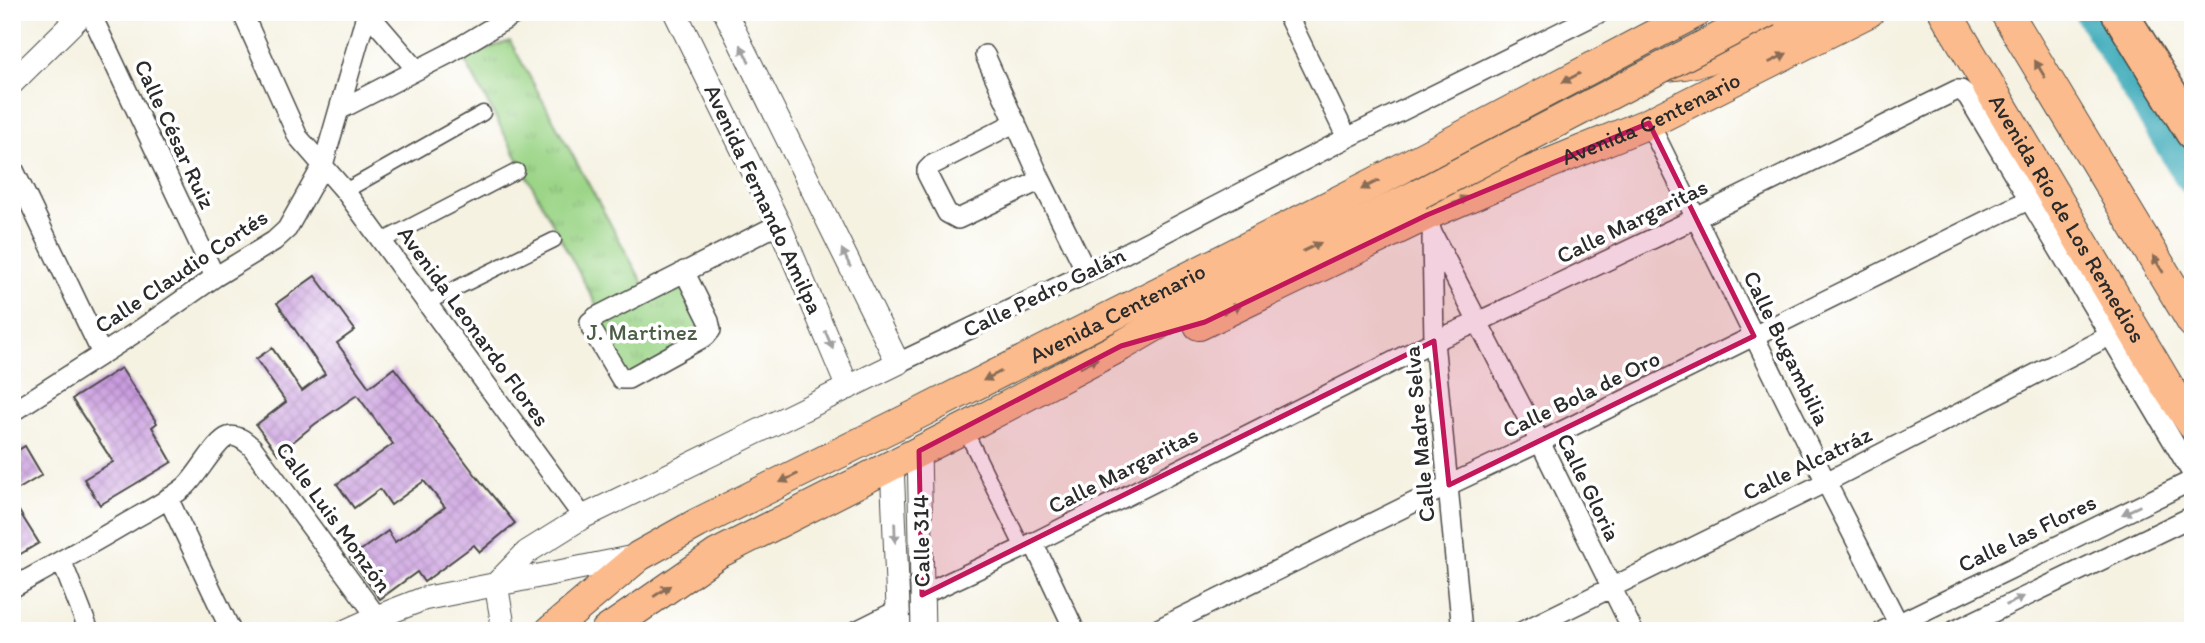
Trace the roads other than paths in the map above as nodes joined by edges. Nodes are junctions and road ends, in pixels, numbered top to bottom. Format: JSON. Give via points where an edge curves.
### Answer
{"nodes":[{"id":1,"x":84,"y":12,"type":"edge"},
{"id":2,"x":90,"y":12,"type":"edge"},
{"id":3,"x":242,"y":12,"type":"edge"},
{"id":4,"x":367,"y":12,"type":"edge"},
{"id":5,"x":675,"y":12,"type":"edge"},
{"id":6,"x":725,"y":12,"type":"edge"},
{"id":7,"x":1286,"y":12,"type":"edge"},
{"id":8,"x":1601,"y":12,"type":"edge"},
{"id":9,"x":1697,"y":12,"type":"edge"},
{"id":10,"x":1768,"y":12,"type":"edge"},
{"id":11,"x":1816,"y":12,"type":"edge"},
{"id":12,"x":1869,"y":12,"type":"edge"},
{"id":13,"x":1945,"y":12,"type":"edge"},
{"id":14,"x":1970,"y":12,"type":"edge"},
{"id":15,"x":2006,"y":12,"type":"edge"},
{"id":16,"x":2119,"y":12,"type":"edge"},
{"id":17,"x":2146,"y":12,"type":"edge"},
{"id":18,"x":510,"y":14,"type":"edge"},
{"id":19,"x":985,"y":55,"type":"dead end"},
{"id":20,"x":1607,"y":59,"type":"junction"},
{"id":21,"x":417,"y":70,"type":"junction"},
{"id":22,"x":12,"y":83,"type":"edge"},
{"id":23,"x":2193,"y":92,"type":"edge"},
{"id":24,"x":339,"y":110,"type":"junction"},
{"id":25,"x":484,"y":113,"type":"dead end"},
{"id":26,"x":1016,"y":122,"type":"junction"},
{"id":27,"x":1649,"y":123,"type":"junction"},
{"id":28,"x":2193,"y":132,"type":"edge"},
{"id":29,"x":1347,"y":138,"type":"junction"},
{"id":30,"x":323,"y":165,"type":"junction"},
{"id":31,"x":12,"y":166,"type":"edge"},
{"id":32,"x":517,"y":171,"type":"dead end"},
{"id":33,"x":1041,"y":180,"type":"junction"},
{"id":34,"x":345,"y":191,"type":"junction"},
{"id":35,"x":2028,"y":200,"type":"junction"},
{"id":36,"x":1426,"y":214,"type":"junction"},
{"id":37,"x":1696,"y":218,"type":"junction"},
{"id":38,"x":779,"y":223,"type":"junction"},
{"id":39,"x":554,"y":240,"type":"dead end"},
{"id":40,"x":382,"y":241,"type":"junction"},
{"id":41,"x":684,"y":271,"type":"junction"},
{"id":42,"x":1087,"y":273,"type":"junction"},
{"id":43,"x":215,"y":277,"type":"junction"},
{"id":44,"x":426,"y":303,"type":"junction"},
{"id":45,"x":1478,"y":322,"type":"junction"},
{"id":46,"x":2193,"y":322,"type":"edge"},
{"id":47,"x":2111,"y":335,"type":"junction"},
{"id":48,"x":1754,"y":336,"type":"junction"},
{"id":49,"x":1434,"y":341,"type":"junction"},
{"id":50,"x":102,"y":354,"type":"junction"},
{"id":51,"x":898,"y":363,"type":"junction"},
{"id":52,"x":848,"y":388,"type":"junction"},
{"id":53,"x":2193,"y":399,"type":"edge"},
{"id":54,"x":12,"y":412,"type":"edge"},
{"id":55,"x":2193,"y":424,"type":"edge"},
{"id":56,"x":964,"y":428,"type":"junction"},
{"id":57,"x":1540,"y":442,"type":"junction"},
{"id":58,"x":919,"y":451,"type":"junction"},
{"id":59,"x":892,"y":464,"type":"junction"},
{"id":60,"x":2193,"y":475,"type":"edge"},
{"id":61,"x":2193,"y":480,"type":"edge"},
{"id":62,"x":1826,"y":482,"type":"junction"},
{"id":63,"x":1449,"y":485,"type":"junction"},
{"id":64,"x":168,"y":498,"type":"junction"},
{"id":65,"x":2193,"y":516,"type":"edge"},
{"id":66,"x":583,"y":517,"type":"junction"},
{"id":67,"x":561,"y":530,"type":"junction"},
{"id":68,"x":1028,"y":545,"type":"junction"},
{"id":69,"x":639,"y":556,"type":"junction"},
{"id":70,"x":62,"y":562,"type":"junction"},
{"id":71,"x":579,"y":568,"type":"junction"},
{"id":72,"x":496,"y":584,"type":"junction"},
{"id":73,"x":1610,"y":586,"type":"junction"},
{"id":74,"x":12,"y":588,"type":"edge"},
{"id":75,"x":922,"y":595,"type":"junction"},
{"id":76,"x":377,"y":617,"type":"junction"},
{"id":77,"x":898,"y":620,"type":"edge"},
{"id":78,"x":618,"y":627,"type":"edge"},
{"id":79,"x":1895,"y":628,"type":"edge"},
{"id":80,"x":89,"y":631,"type":"edge"},
{"id":81,"x":231,"y":631,"type":"edge"},
{"id":82,"x":346,"y":631,"type":"edge"},
{"id":83,"x":503,"y":631,"type":"edge"},
{"id":84,"x":550,"y":631,"type":"edge"},
{"id":85,"x":856,"y":631,"type":"edge"},
{"id":86,"x":923,"y":631,"type":"edge"},
{"id":87,"x":1075,"y":631,"type":"edge"},
{"id":88,"x":1154,"y":631,"type":"edge"},
{"id":89,"x":1462,"y":631,"type":"edge"},
{"id":90,"x":1523,"y":631,"type":"edge"},
{"id":91,"x":1633,"y":631,"type":"edge"},
{"id":92,"x":1954,"y":631,"type":"edge"}],
"edges":[{"from":1,"to":22,"type":"street"},
{"from":2,"to":43,"type":"street","name":"Calle César Ruiz"},
{"from":3,"to":30,"type":"street","name":"Avenida Leonardo Flores","via":[[298,136]]},
{"from":4,"to":21,"type":"street"},
{"from":4,"to":24,"type":"street","name":"Calle Claudio Cortés"},
{"from":5,"to":38,"type":"street","name":"Avenida Fernando Amilpa"},
{"from":51,"to":6,"type":"street","name":"Avenida Fernando Amilpa","one_way":true},
{"from":7,"to":29,"type":"street"},
{"from":8,"to":29,"type":"street","name":"Calle Pedro Galán"},
{"from":9,"to":20,"type":"main road","name":"Avenida Centenario"},
{"from":10,"to":36,"type":"main road","name":"Avenida Centenario","bridge":true},
{"from":11,"to":20,"type":"main road","via":[[1740,50],[1703,62],[1645,66]]},
{"from":27,"to":12,"type":"main road","name":"Avenida Centenario","one_way":true},
{"from":13,"to":55,"type":"highway","name":"Avenida Río de Los Remedios"},
{"from":14,"to":53,"type":"highway","via":[[2158,331]]},
{"from":46,"to":15,"type":"highway","one_way":true},
{"from":16,"to":28,"type":"highway"},
{"from":17,"to":23,"type":"highway"},
{"from":18,"to":21,"type":"street"},
{"from":19,"to":26,"type":"street"},
{"from":20,"to":69,"type":"main road","name":"Avenida Centenario","one_way":true,"via":[[1374,183]]},
{"from":21,"to":24,"type":"street"},
{"from":24,"to":30,"type":"street","name":"Calle Claudio Cortés"},
{"from":25,"to":34,"type":"street"},
{"from":26,"to":33,"type":"street"},
{"from":26,"to":33,"type":"street","via":[[932,165],[927,174],[947,213],[958,219]]},
{"from":36,"to":27,"type":"main road","name":"Avenida Centenario","one_way":true},
{"from":27,"to":37,"type":"street","name":"Calle Bugambilia"},
{"from":29,"to":42,"type":"street","name":"Calle Pedro Galán"},
{"from":30,"to":34,"type":"street","name":"Avenida Leonardo Flores"},
{"from":30,"to":43,"type":"street","name":"Calle Claudio Cortés","via":[[287,229]]},
{"from":31,"to":50,"type":"street"},
{"from":32,"to":40,"type":"street"},
{"from":33,"to":42,"type":"street"},
{"from":34,"to":40,"type":"street","name":"Avenida Leonardo Flores"},
{"from":35,"to":37,"type":"street","name":"Calle Margaritas","via":[[1969,97],[1957,90]]},
{"from":35,"to":47,"type":"street","name":"Calle Margaritas"},
{"from":35,"to":48,"type":"street","name":"Calle Bola de Oro"},
{"from":36,"to":45,"type":"street","name":"Calle Gloria"},
{"from":36,"to":49,"type":"street","name":"Calle Madre Selva"},
{"from":56,"to":36,"type":"main road","name":"Avenida Centenario","one_way":true,"via":[[1176,314]]},
{"from":37,"to":45,"type":"street","name":"Calle Margaritas"},
{"from":37,"to":48,"type":"street","name":"Calle Bugambilia"},
{"from":38,"to":41,"type":"street"},
{"from":38,"to":52,"type":"street","name":"Avenida Fernando Amilpa","one_way":true},
{"from":39,"to":44,"type":"street"},
{"from":40,"to":44,"type":"street","name":"Avenida Leonardo Flores"},
{"from":41,"to":41,"type":"street","via":[[590,322],[621,379],[711,330]]},
{"from":42,"to":51,"type":"street","name":"Calle Pedro Galán"},
{"from":43,"to":50,"type":"street","name":"Calle Claudio Cortés"},
{"from":44,"to":66,"type":"street","name":"Avenida Leonardo Flores"},
{"from":45,"to":49,"type":"street","name":"Calle Margaritas"},
{"from":45,"to":57,"type":"street","name":"Calle Gloria"},
{"from":47,"to":60,"type":"street","name":"Calle Margaritas"},
{"from":47,"to":62,"type":"street","name":"Calle Alcatráz"},
{"from":48,"to":57,"type":"street","name":"Calle Bola de Oro"},
{"from":48,"to":62,"type":"street","name":"Calle Bugambilia"},
{"from":49,"to":63,"type":"street","name":"Calle Madre Selva"},
{"from":49,"to":68,"type":"street","name":"Calle Margaritas"},
{"from":50,"to":54,"type":"street","name":"Calle Claudio Cortés"},
{"from":51,"to":52,"type":"street","name":"Calle Pedro Galán"},
{"from":52,"to":66,"type":"street","name":"Calle Pedro Galán"},
{"from":56,"to":58,"type":"main road","name":"Avenida Centenario"},
{"from":56,"to":68,"type":"street"},
{"from":57,"to":63,"type":"street","name":"Calle Bola de Oro"},
{"from":57,"to":73,"type":"street","name":"Calle Gloria"},
{"from":58,"to":59,"type":"main road","name":"Avenida Centenario"},
{"from":58,"to":75,"type":"street","name":"Calle 314"},
{"from":59,"to":77,"type":"street","one_way":true},
{"from":78,"to":59,"type":"main road","name":"Avenida Centenario","one_way":true,"via":[[717,554]]},
{"from":61,"to":79,"type":"street","name":"Calle las Flores","one_way":true},
{"from":62,"to":73,"type":"street","name":"Calle Alcatráz"},
{"from":62,"to":79,"type":"street","name":"Calle Bugambilia"},
{"from":63,"to":88,"type":"street","name":"Calle Bola de Oro"},
{"from":63,"to":89,"type":"street","name":"Calle Madre Selva"},
{"from":64,"to":70,"type":"street"},
{"from":64,"to":76,"type":"street","name":"Calle Luis Monzón","via":[[204,466],[218,443],[233,437],[243,440]]},
{"from":64,"to":81,"type":"street"},
{"from":92,"to":65,"type":"street","one_way":true},
{"from":66,"to":67,"type":"street","name":"Calle Pedro Galán"},
{"from":67,"to":71,"type":"street","via":[[555,555],[567,567]]},
{"from":67,"to":72,"type":"street","name":"Calle Pedro Galán","via":[[527,552]]},
{"from":68,"to":75,"type":"street","name":"Calle Margaritas"},
{"from":68,"to":87,"type":"street"},
{"from":69,"to":71,"type":"street"},
{"from":69,"to":84,"type":"main road","name":"Avenida Centenario"},
{"from":70,"to":74,"type":"street"},
{"from":70,"to":80,"type":"street"},
{"from":71,"to":72,"type":"street"},
{"from":72,"to":76,"type":"street","via":[[424,599]]},
{"from":72,"to":83,"type":"street"},
{"from":73,"to":90,"type":"street","name":"Calle Alcatráz"},
{"from":73,"to":91,"type":"street","name":"Calle Gloria"},
{"from":75,"to":86,"type":"street","name":"Calle 314"},
{"from":76,"to":82,"type":"street"},
{"from":77,"to":85,"type":"street"}]}
